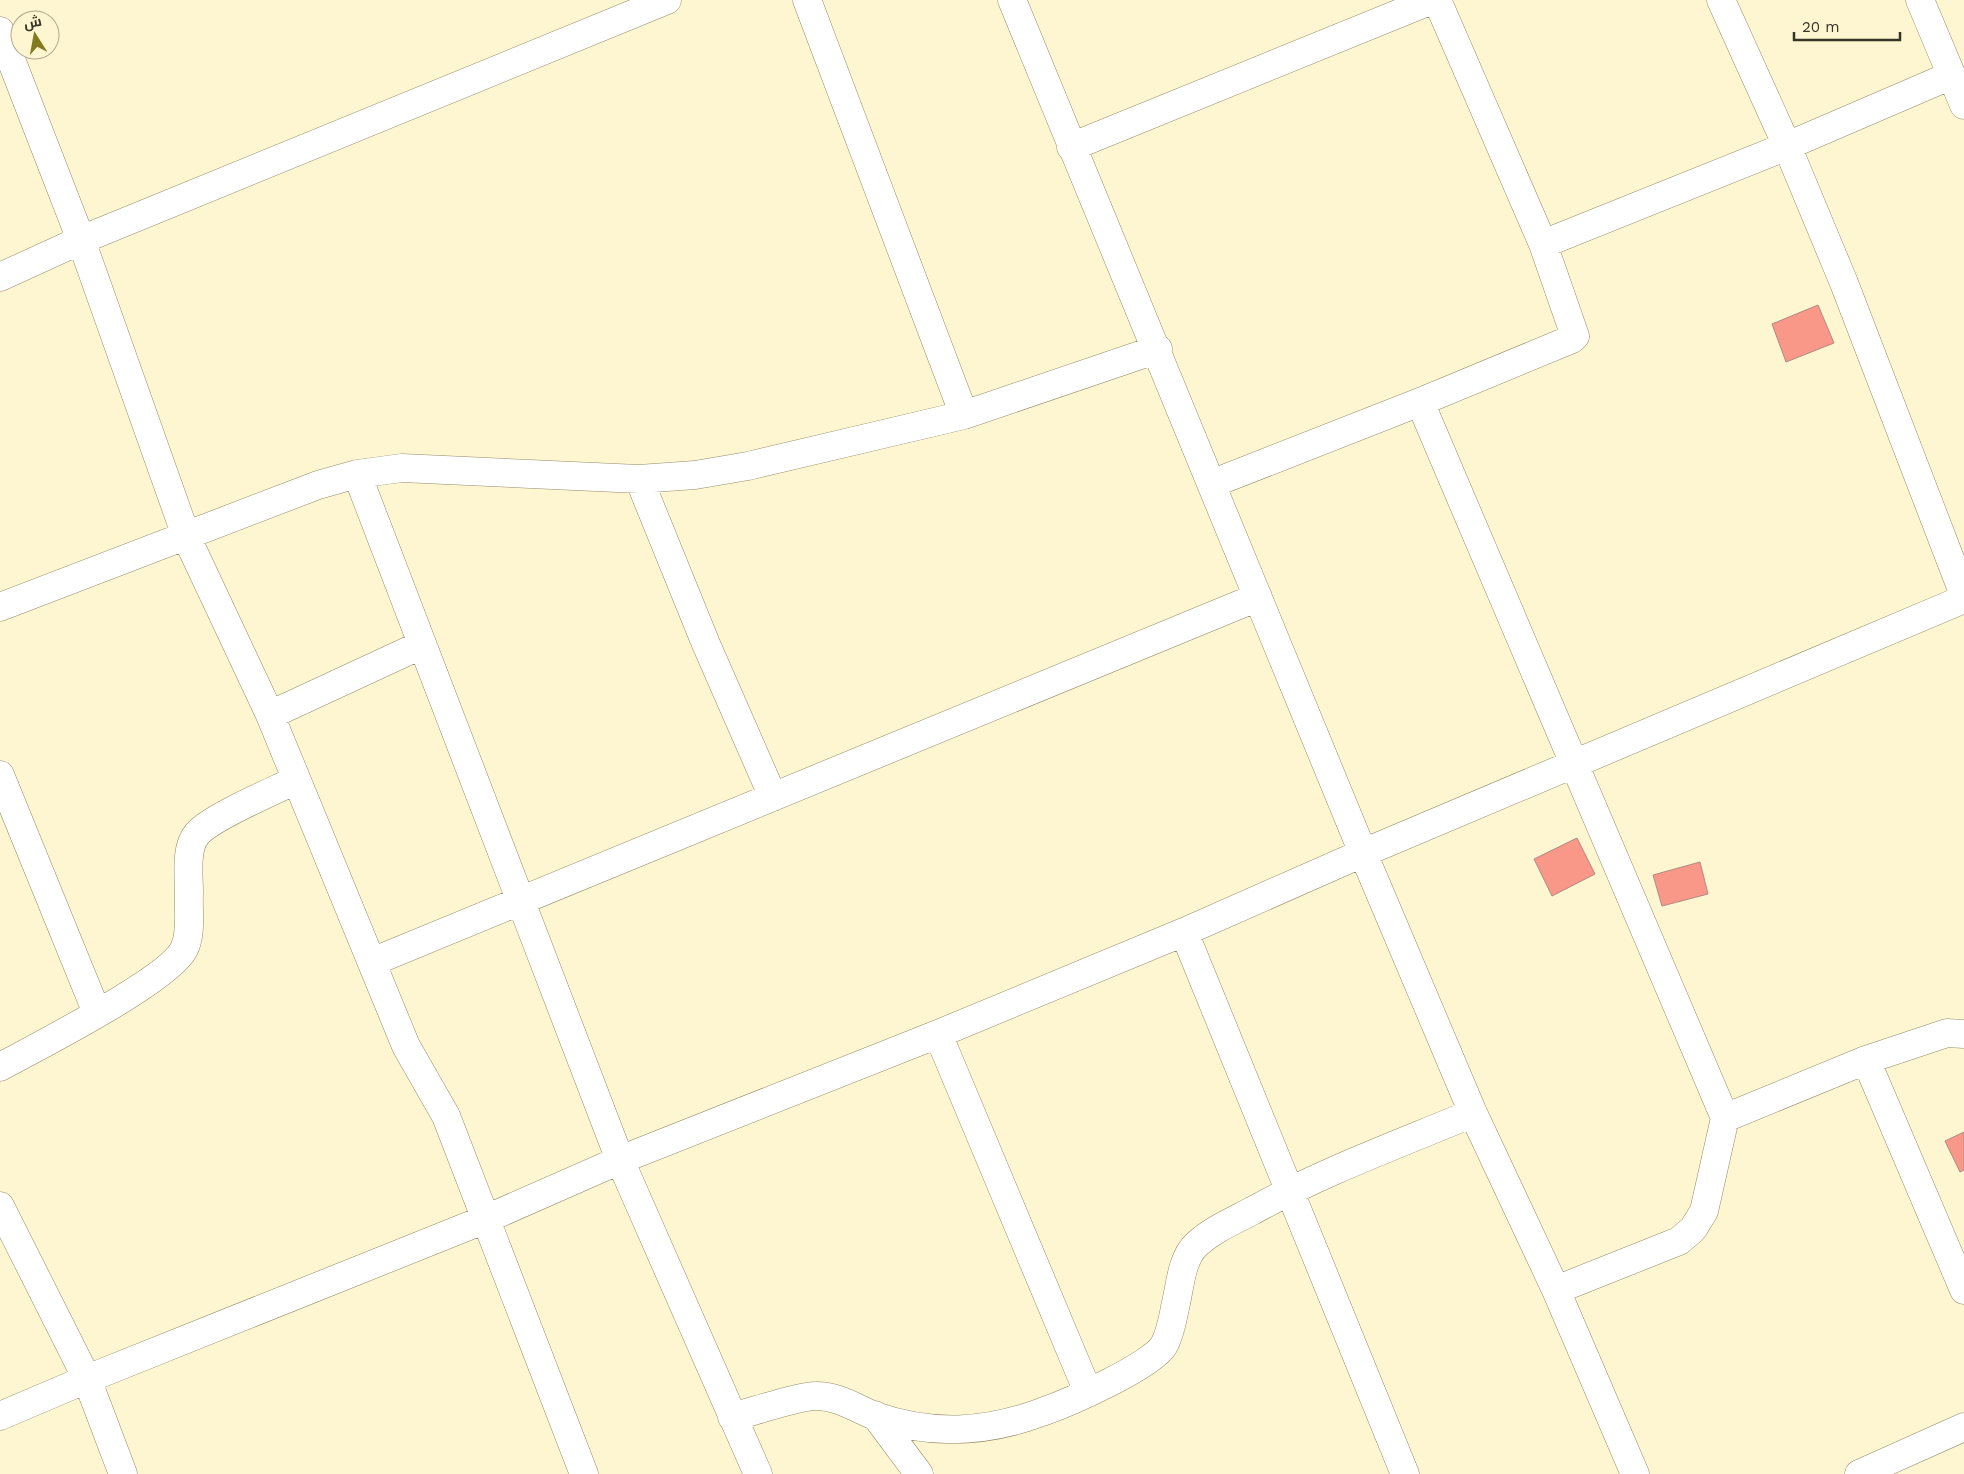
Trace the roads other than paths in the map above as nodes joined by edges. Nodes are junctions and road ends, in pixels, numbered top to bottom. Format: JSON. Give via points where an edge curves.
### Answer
{"nodes":[{"id":1,"x":667,"y":0,"type":"edge"},
{"id":2,"x":807,"y":0,"type":"edge"},
{"id":3,"x":1012,"y":0,"type":"edge"},
{"id":4,"x":1432,"y":0,"type":"edge"},
{"id":5,"x":1437,"y":0,"type":"edge"},
{"id":6,"x":1722,"y":0,"type":"edge"},
{"id":7,"x":1920,"y":0,"type":"edge"},
{"id":8,"x":0,"y":31,"type":"edge"},
{"id":9,"x":1952,"y":76,"type":"junction"},
{"id":10,"x":1964,"y":105,"type":"edge"},
{"id":11,"x":1071,"y":146,"type":"junction"},
{"id":12,"x":1787,"y":146,"type":"junction"},
{"id":13,"x":81,"y":240,"type":"junction"},
{"id":14,"x":1543,"y":244,"type":"junction"},
{"id":15,"x":0,"y":277,"type":"edge"},
{"id":16,"x":1158,"y":349,"type":"junction"},
{"id":17,"x":1420,"y":402,"type":"junction"},
{"id":18,"x":964,"y":415,"type":"junction"},
{"id":19,"x":357,"y":474,"type":"junction"},
{"id":20,"x":639,"y":479,"type":"junction"},
{"id":21,"x":1211,"y":484,"type":"junction"},
{"id":22,"x":186,"y":536,"type":"junction"},
{"id":23,"x":1964,"y":595,"type":"edge"},
{"id":24,"x":1258,"y":597,"type":"junction"},
{"id":25,"x":1964,"y":599,"type":"edge"},
{"id":26,"x":0,"y":607,"type":"edge"},
{"id":27,"x":421,"y":645,"type":"junction"},
{"id":28,"x":270,"y":715,"type":"junction"},
{"id":29,"x":1574,"y":763,"type":"junction"},
{"id":30,"x":0,"y":775,"type":"edge"},
{"id":31,"x":296,"y":780,"type":"junction"},
{"id":32,"x":773,"y":797,"type":"junction"},
{"id":33,"x":1363,"y":853,"type":"junction"},
{"id":34,"x":521,"y":900,"type":"junction"},
{"id":35,"x":1184,"y":932,"type":"junction"},
{"id":36,"x":372,"y":962,"type":"junction"},
{"id":37,"x":97,"y":1013,"type":"junction"},
{"id":38,"x":938,"y":1034,"type":"junction"},
{"id":39,"x":1964,"y":1034,"type":"edge"},
{"id":40,"x":1866,"y":1060,"type":"junction"},
{"id":41,"x":0,"y":1068,"type":"edge"},
{"id":42,"x":1473,"y":1113,"type":"junction"},
{"id":43,"x":1725,"y":1118,"type":"junction"},
{"id":44,"x":620,"y":1160,"type":"junction"},
{"id":45,"x":1288,"y":1191,"type":"junction"},
{"id":46,"x":0,"y":1206,"type":"edge"},
{"id":47,"x":486,"y":1219,"type":"junction"},
{"id":48,"x":1556,"y":1290,"type":"junction"},
{"id":49,"x":1964,"y":1290,"type":"edge"},
{"id":50,"x":87,"y":1379,"type":"junction"},
{"id":51,"x":1088,"y":1392,"type":"junction"},
{"id":52,"x":0,"y":1416,"type":"edge"},
{"id":53,"x":875,"y":1416,"type":"junction"},
{"id":54,"x":732,"y":1417,"type":"junction"},
{"id":55,"x":1964,"y":1427,"type":"edge"},
{"id":56,"x":122,"y":1474,"type":"edge"},
{"id":57,"x":584,"y":1474,"type":"edge"},
{"id":58,"x":758,"y":1474,"type":"edge"},
{"id":59,"x":919,"y":1474,"type":"edge"},
{"id":60,"x":1405,"y":1474,"type":"edge"},
{"id":61,"x":1636,"y":1474,"type":"edge"},
{"id":62,"x":1859,"y":1474,"type":"edge"}],
"edges":[{"from":1,"to":13,"type":"street"},
{"from":2,"to":18,"type":"street"},
{"from":3,"to":11,"type":"street"},
{"from":4,"to":11,"type":"street"},
{"from":5,"to":14,"type":"street"},
{"from":6,"to":12,"type":"street"},
{"from":7,"to":9,"type":"street"},
{"from":8,"to":13,"type":"street"},
{"from":9,"to":10,"type":"street"},
{"from":9,"to":12,"type":"street"},
{"from":11,"to":16,"type":"street"},
{"from":12,"to":14,"type":"street"},
{"from":12,"to":23,"type":"street","via":[[1889,395]]},
{"from":13,"to":15,"type":"street"},
{"from":13,"to":22,"type":"street"},
{"from":14,"to":17,"type":"street","via":[[1575,336]]},
{"from":16,"to":18,"type":"street"},
{"from":16,"to":21,"type":"street"},
{"from":17,"to":21,"type":"street"},
{"from":17,"to":29,"type":"street"},
{"from":18,"to":20,"type":"street","via":[[748,466],[694,475]]},
{"from":19,"to":20,"type":"street","via":[[402,468]]},
{"from":19,"to":22,"type":"street","via":[[318,485]]},
{"from":19,"to":27,"type":"street"},
{"from":20,"to":32,"type":"street"},
{"from":21,"to":24,"type":"street"},
{"from":22,"to":26,"type":"street"},
{"from":22,"to":28,"type":"street"},
{"from":24,"to":32,"type":"street"},
{"from":24,"to":33,"type":"street"},
{"from":25,"to":29,"type":"street"},
{"from":27,"to":28,"type":"street"},
{"from":27,"to":34,"type":"street"},
{"from":28,"to":31,"type":"street"},
{"from":29,"to":33,"type":"street"},
{"from":29,"to":43,"type":"street"},
{"from":30,"to":37,"type":"street"},
{"from":31,"to":36,"type":"street"},
{"from":31,"to":37,"type":"street","via":[[210,823],[196,835],[190,851],[188,932],[184,950],[166,969]]},
{"from":32,"to":34,"type":"street"},
{"from":33,"to":35,"type":"street"},
{"from":33,"to":42,"type":"street"},
{"from":34,"to":36,"type":"street"},
{"from":34,"to":44,"type":"street"},
{"from":35,"to":38,"type":"street"},
{"from":35,"to":45,"type":"street"},
{"from":36,"to":47,"type":"street","via":[[406,1046],[446,1116]]},
{"from":37,"to":41,"type":"street"},
{"from":38,"to":44,"type":"street"},
{"from":38,"to":51,"type":"street"},
{"from":39,"to":40,"type":"street","via":[[1946,1033]]},
{"from":40,"to":43,"type":"street"},
{"from":40,"to":49,"type":"street"},
{"from":42,"to":45,"type":"street"},
{"from":42,"to":48,"type":"street"},
{"from":43,"to":48,"type":"street","via":[[1704,1211],[1693,1229],[1679,1241]]},
{"from":44,"to":47,"type":"street"},
{"from":44,"to":54,"type":"street"},
{"from":45,"to":51,"type":"street","via":[[1207,1235],[1193,1248],[1184,1267],[1165,1344],[1155,1357]]},
{"from":45,"to":60,"type":"street"},
{"from":46,"to":50,"type":"street"},
{"from":47,"to":50,"type":"street"},
{"from":47,"to":57,"type":"street"},
{"from":48,"to":61,"type":"street"},
{"from":50,"to":52,"type":"street"},
{"from":50,"to":56,"type":"street"},
{"from":51,"to":53,"type":"street","via":[[1003,1425],[964,1431],[924,1429]]},
{"from":53,"to":54,"type":"street","via":[[837,1398],[814,1396]]},
{"from":53,"to":59,"type":"street"},
{"from":54,"to":58,"type":"street"},
{"from":55,"to":62,"type":"street"}]}
